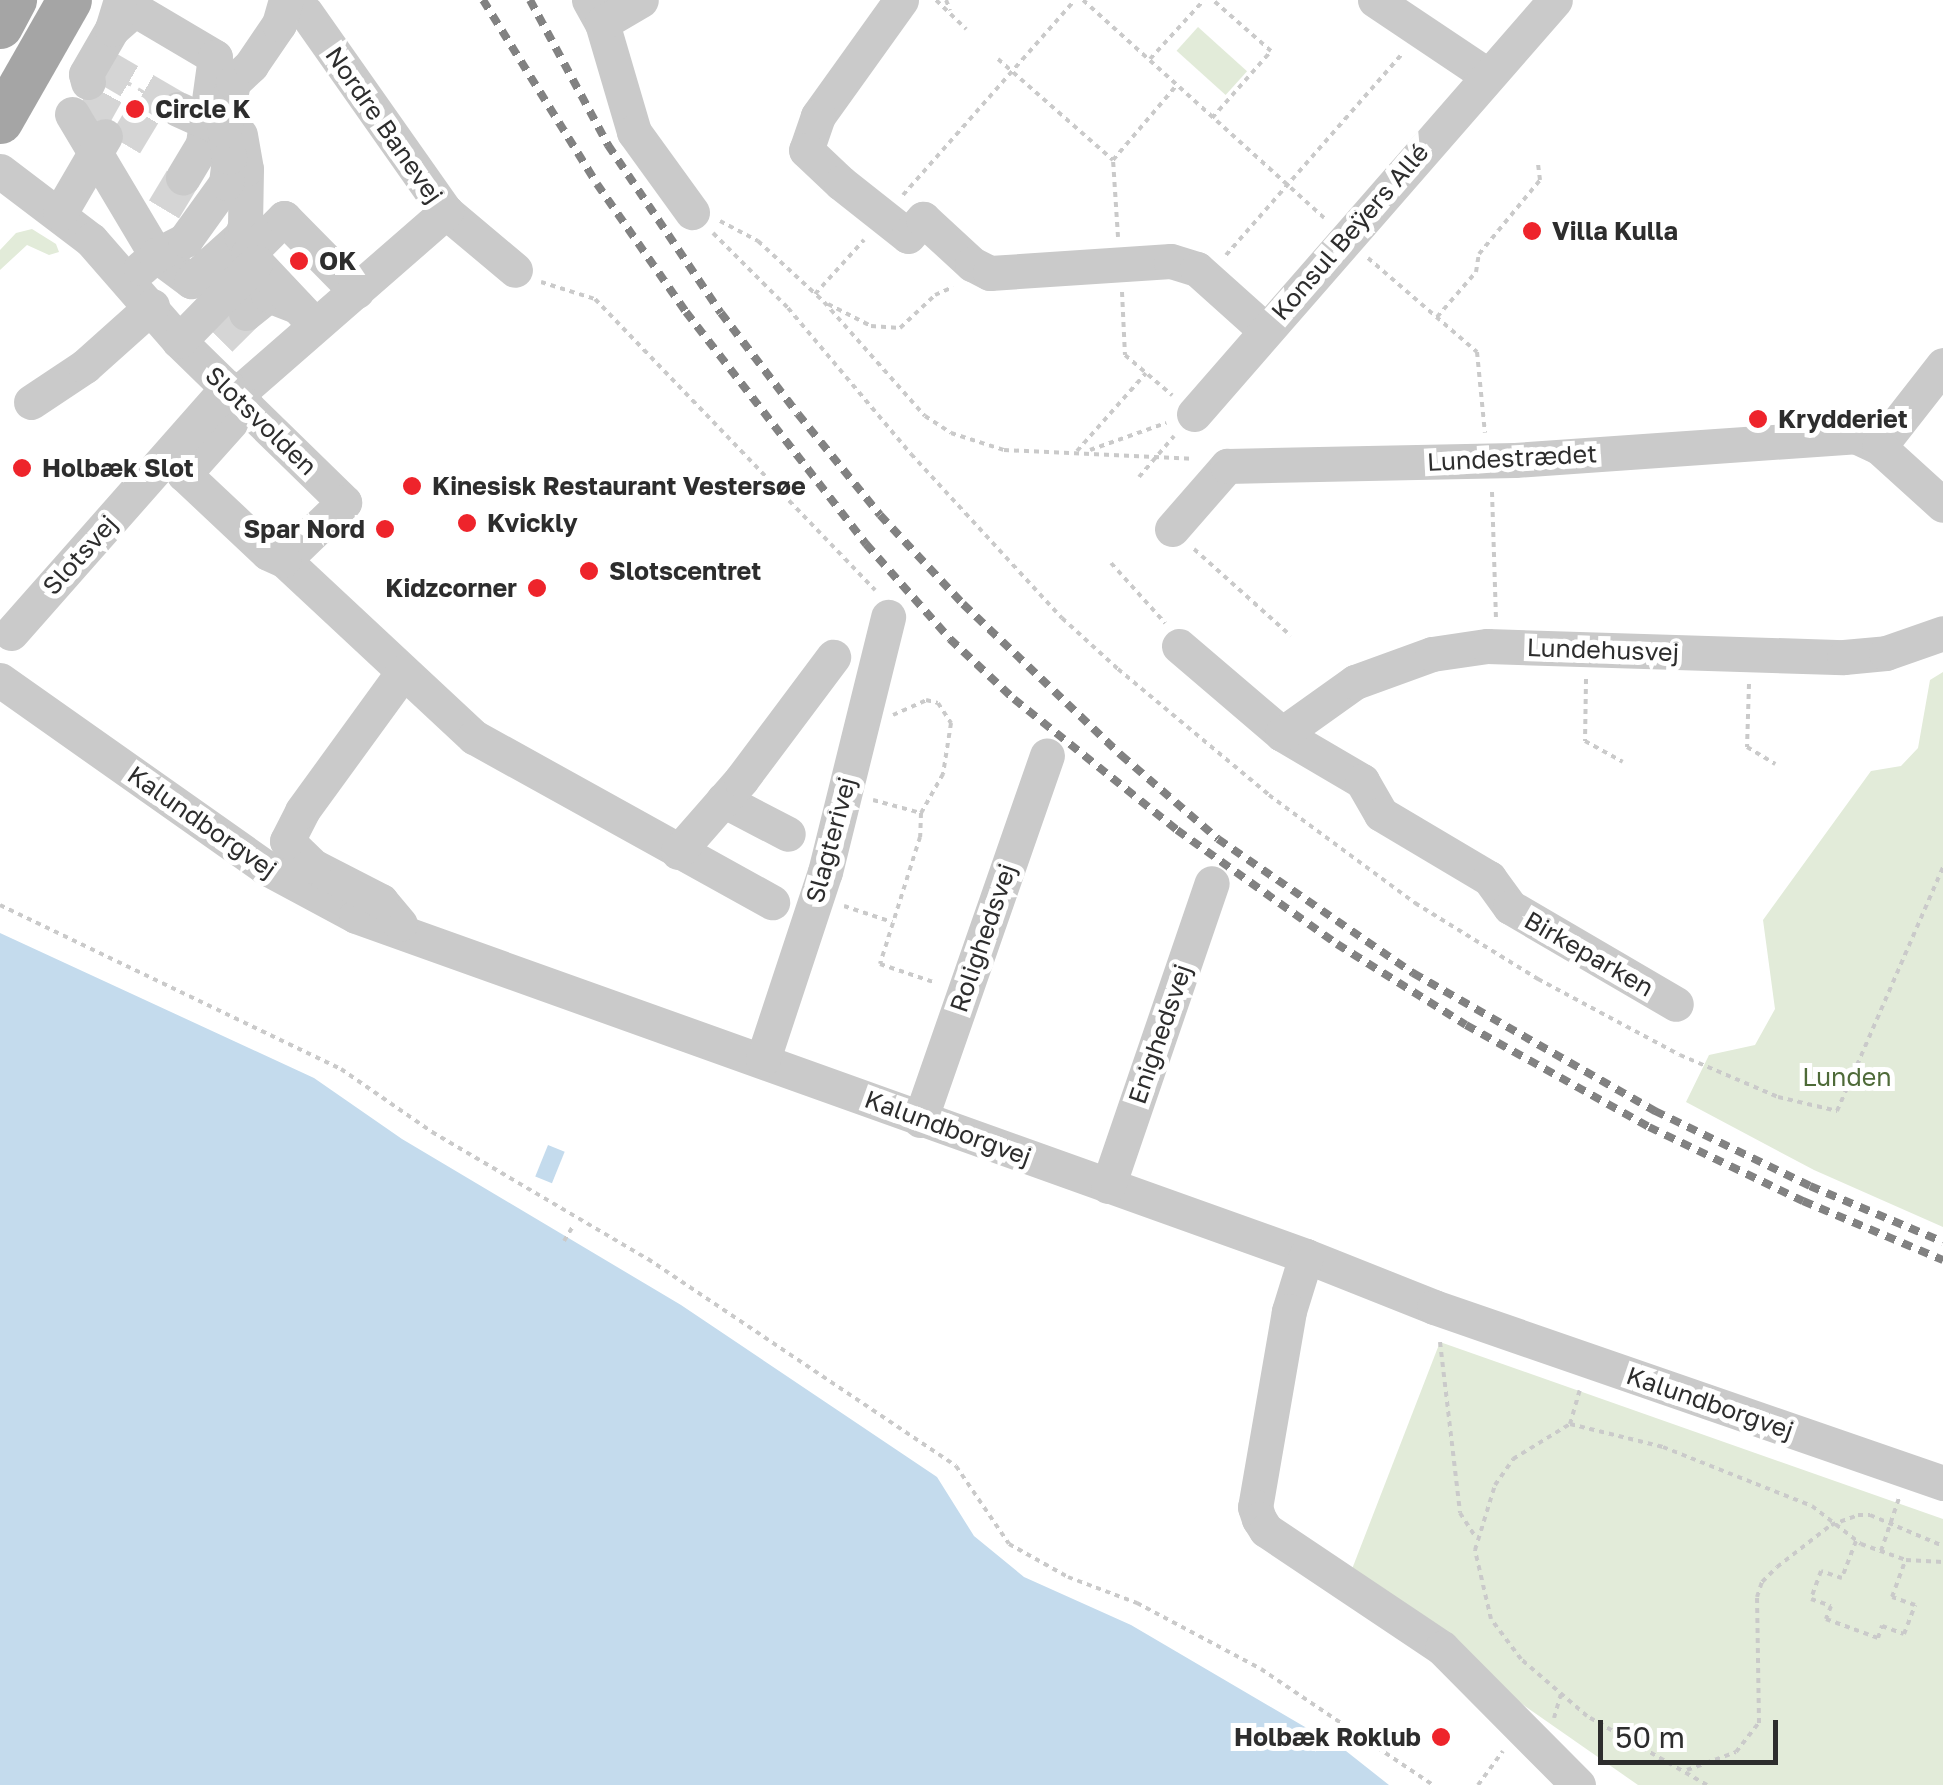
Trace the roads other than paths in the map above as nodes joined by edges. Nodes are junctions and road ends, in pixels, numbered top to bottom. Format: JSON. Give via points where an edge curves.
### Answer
{"nodes":[{"id":1,"x":14,"y":0,"type":"edge"},
{"id":2,"x":641,"y":0,"type":"edge"},
{"id":3,"x":901,"y":0,"type":"edge"},
{"id":4,"x":1375,"y":0,"type":"edge"},
{"id":5,"x":1555,"y":0,"type":"edge"},
{"id":6,"x":289,"y":4,"type":"edge"},
{"id":7,"x":65,"y":8,"type":"edge"},
{"id":8,"x":596,"y":11,"type":"edge"},
{"id":9,"x":0,"y":26,"type":"edge"},
{"id":10,"x":103,"y":46,"type":"edge"},
{"id":11,"x":1487,"y":75,"type":"junction"},
{"id":12,"x":218,"y":116,"type":"junction"},
{"id":13,"x":0,"y":121,"type":"edge"},
{"id":14,"x":0,"y":171,"type":"edge"},
{"id":15,"x":184,"y":177,"type":"tunnel mouth"},
{"id":16,"x":446,"y":212,"type":"junction"},
{"id":17,"x":692,"y":212,"type":"road end"},
{"id":18,"x":60,"y":213,"type":"junction"},
{"id":19,"x":155,"y":234,"type":"junction"},
{"id":20,"x":248,"y":249,"type":"junction"},
{"id":21,"x":515,"y":270,"type":"road end"},
{"id":22,"x":356,"y":291,"type":"junction"},
{"id":23,"x":141,"y":293,"type":"junction"},
{"id":24,"x":246,"y":313,"type":"tunnel mouth"},
{"id":25,"x":305,"y":315,"type":"junction"},
{"id":26,"x":1265,"y":330,"type":"junction"},
{"id":27,"x":199,"y":347,"type":"junction"},
{"id":28,"x":1943,"y":365,"type":"edge"},
{"id":29,"x":237,"y":396,"type":"junction"},
{"id":30,"x":30,"y":402,"type":"dead end"},
{"id":31,"x":1194,"y":414,"type":"road end"},
{"id":32,"x":1879,"y":447,"type":"junction"},
{"id":33,"x":1943,"y":506,"type":"edge"},
{"id":34,"x":1172,"y":529,"type":"road end"},
{"id":35,"x":284,"y":560,"type":"junction"},
{"id":36,"x":888,"y":617,"type":"road end"},
{"id":37,"x":11,"y":633,"type":"dead end"},
{"id":38,"x":1943,"y":633,"type":"edge"},
{"id":39,"x":1176,"y":638,"type":"road end"},
{"id":40,"x":834,"y":658,"type":"dead end"},
{"id":41,"x":403,"y":672,"type":"junction"},
{"id":42,"x":0,"y":680,"type":"edge"},
{"id":43,"x":1282,"y":734,"type":"junction"},
{"id":44,"x":1047,"y":755,"type":"dead end"},
{"id":45,"x":723,"y":800,"type":"junction"},
{"id":46,"x":788,"y":834,"type":"dead end"},
{"id":47,"x":678,"y":852,"type":"junction"},
{"id":48,"x":1212,"y":882,"type":"dead end"},
{"id":49,"x":772,"y":902,"type":"dead end"},
{"id":50,"x":410,"y":936,"type":"junction"},
{"id":51,"x":1676,"y":1004,"type":"dead end"},
{"id":52,"x":762,"y":1059,"type":"junction"},
{"id":53,"x":920,"y":1120,"type":"junction"},
{"id":54,"x":1108,"y":1186,"type":"junction"},
{"id":55,"x":1306,"y":1256,"type":"junction"},
{"id":56,"x":1927,"y":1490,"type":"edge"},
{"id":57,"x":1578,"y":1785,"type":"edge"}],
"edges":[{"from":1,"to":9,"type":"main road"},
{"from":2,"to":8,"type":"street"},
{"from":3,"to":26,"type":"street","name":"Konsul Beÿers Allé","via":[[818,116],[806,150],[908,236],[922,219],[990,273],[1172,260],[1207,277]]},
{"from":4,"to":11,"type":"street"},
{"from":5,"to":11,"type":"street","name":"Konsul Beÿers Allé"},
{"from":6,"to":12,"type":"street"},
{"from":6,"to":16,"type":"street","name":"Nordre Banevej"},
{"from":7,"to":10,"type":"street"},
{"from":7,"to":13,"type":"main road"},
{"from":8,"to":17,"type":"street","via":[[634,132]]},
{"from":10,"to":12,"type":"street","via":[[130,14],[140,12],[215,57]]},
{"from":11,"to":26,"type":"street","name":"Konsul Beÿers Allé"},
{"from":12,"to":15,"type":"street"},
{"from":12,"to":19,"type":"street","via":[[230,157],[226,183],[185,240]]},
{"from":12,"to":20,"type":"street","via":[[248,216]]},
{"from":14,"to":18,"type":"street","name":"Slotsvolden"},
{"from":16,"to":21,"type":"street","name":"Nordre Banevej"},
{"from":16,"to":22,"type":"street","name":"Slotsvej"},
{"from":18,"to":19,"type":"street","via":[[98,134]]},
{"from":18,"to":23,"type":"street","name":"Slotsvolden"},
{"from":19,"to":20,"type":"street","via":[[191,282]]},
{"from":19,"to":23,"type":"street"},
{"from":20,"to":22,"type":"street","via":[[284,218]]},
{"from":20,"to":25,"type":"street"},
{"from":20,"to":27,"type":"street"},
{"from":22,"to":25,"type":"street","name":"Slotsvej"},
{"from":23,"to":27,"type":"street","name":"Slotsvolden"},
{"from":23,"to":30,"type":"street","via":[[85,366]]},
{"from":24,"to":25,"type":"street","via":[[268,295]]},
{"from":25,"to":29,"type":"street","name":"Slotsvej"},
{"from":26,"to":31,"type":"street"},
{"from":27,"to":29,"type":"street","name":"Slotsvolden"},
{"from":28,"to":32,"type":"street"},
{"from":29,"to":35,"type":"street","via":[[184,474],[268,553]]},
{"from":29,"to":35,"type":"street","name":"Slotsvolden","via":[[344,502]]},
{"from":29,"to":37,"type":"street","name":"Slotsvej"},
{"from":32,"to":33,"type":"street"},
{"from":32,"to":34,"type":"street","name":"Lundestrædet","via":[[1855,436],[1491,461],[1227,466]]},
{"from":35,"to":41,"type":"street"},
{"from":36,"to":52,"type":"street","name":"Slagterivej","via":[[817,898]]},
{"from":38,"to":43,"type":"street","name":"Lundehusvej","via":[[1886,653],[1497,647],[1432,654],[1355,682]]},
{"from":39,"to":43,"type":"street","name":"Birkeparken"},
{"from":40,"to":45,"type":"street"},
{"from":41,"to":47,"type":"street","via":[[474,737]]},
{"from":41,"to":50,"type":"street","via":[[288,841],[313,866],[380,901]]},
{"from":42,"to":50,"type":"street","name":"Kalundborgvej","via":[[264,867],[344,911]]},
{"from":43,"to":51,"type":"street","name":"Birkeparken","via":[[1362,781],[1381,814],[1488,878],[1510,907]]},
{"from":44,"to":53,"type":"street","name":"Rolighedsvej"},
{"from":45,"to":46,"type":"street"},
{"from":45,"to":47,"type":"street"},
{"from":47,"to":49,"type":"street"},
{"from":48,"to":54,"type":"street","name":"Enighedsvej"},
{"from":50,"to":52,"type":"street","name":"Kalundborgvej"},
{"from":52,"to":53,"type":"street","name":"Kalundborgvej"},
{"from":53,"to":54,"type":"street","name":"Kalundborgvej"},
{"from":54,"to":55,"type":"street","name":"Kalundborgvej"},
{"from":55,"to":56,"type":"street","name":"Kalundborgvej"},
{"from":55,"to":57,"type":"street","via":[[1289,1311],[1258,1519],[1442,1648]]}]}
